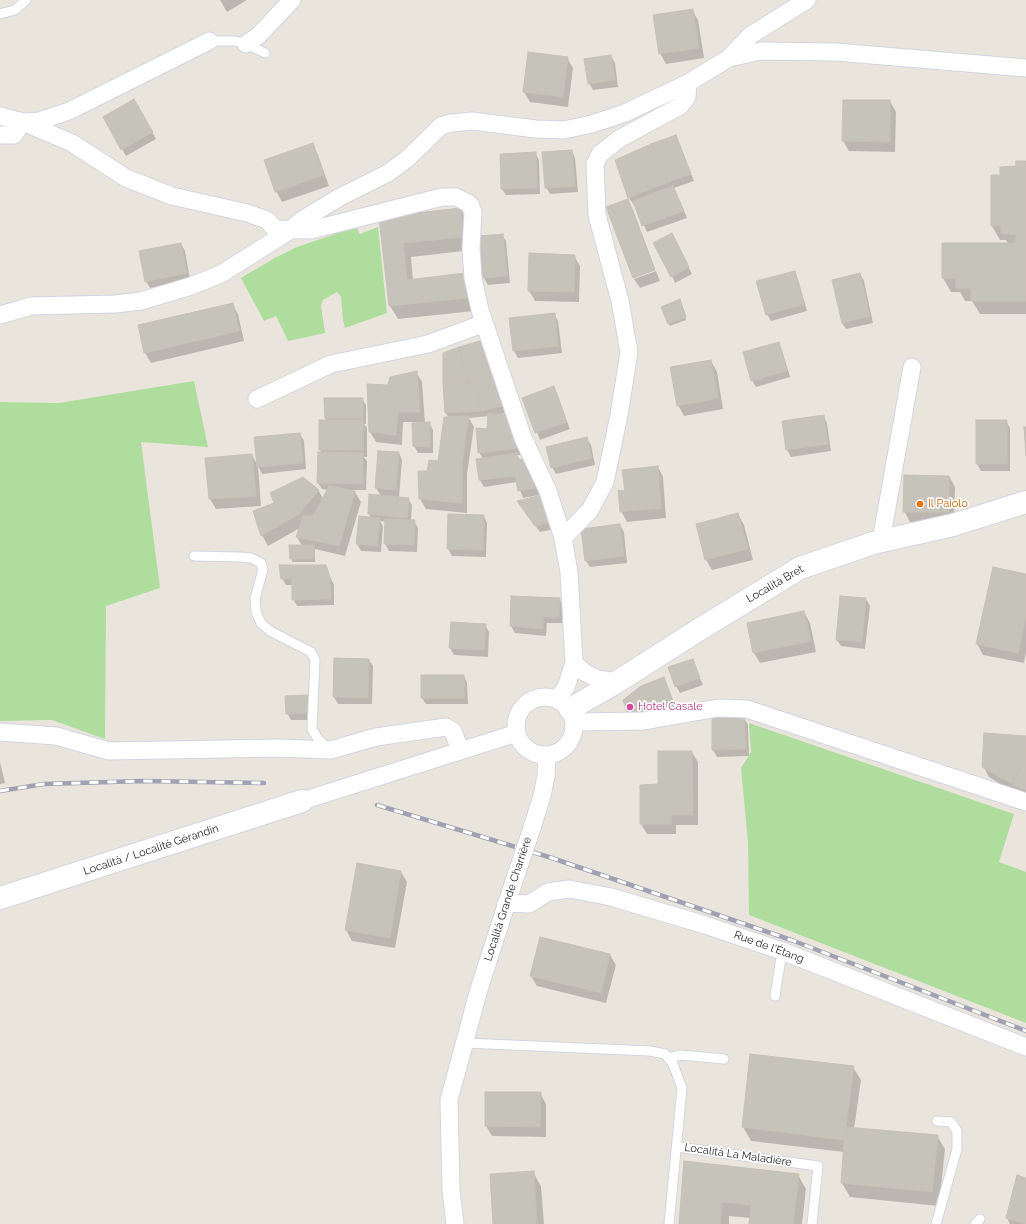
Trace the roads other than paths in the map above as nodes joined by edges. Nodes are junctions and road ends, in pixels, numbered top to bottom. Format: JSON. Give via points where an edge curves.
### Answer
{"nodes":[{"id":1,"x":26,"y":0,"type":"edge"},
{"id":2,"x":292,"y":0,"type":"edge"},
{"id":3,"x":807,"y":0,"type":"edge"},
{"id":4,"x":0,"y":14,"type":"edge"},
{"id":5,"x":209,"y":41,"type":"joint"},
{"id":6,"x":246,"y":44,"type":"junction"},
{"id":7,"x":265,"y":52,"type":"dead end"},
{"id":8,"x":729,"y":58,"type":"junction"},
{"id":9,"x":1026,"y":68,"type":"edge"},
{"id":10,"x":688,"y":83,"type":"junction"},
{"id":11,"x":0,"y":116,"type":"edge"},
{"id":12,"x":23,"y":122,"type":"junction"},
{"id":13,"x":0,"y":135,"type":"edge"},
{"id":14,"x":289,"y":231,"type":"junction"},
{"id":15,"x":0,"y":315,"type":"edge"},
{"id":16,"x":484,"y":322,"type":"junction"},
{"id":17,"x":912,"y":367,"type":"dead end"},
{"id":18,"x":257,"y":399,"type":"dead end"},
{"id":19,"x":1026,"y":502,"type":"edge"},
{"id":20,"x":563,"y":538,"type":"junction"},
{"id":21,"x":881,"y":541,"type":"junction"},
{"id":22,"x":194,"y":556,"type":"dead end"},
{"id":23,"x":574,"y":663,"type":"junction"},
{"id":24,"x":617,"y":682,"type":"junction"},
{"id":25,"x":567,"y":710,"type":"junction"},
{"id":26,"x":0,"y":732,"type":"edge"},
{"id":27,"x":517,"y":733,"type":"junction"},
{"id":28,"x":331,"y":750,"type":"junction"},
{"id":29,"x":460,"y":750,"type":"junction"},
{"id":30,"x":547,"y":755,"type":"junction"},
{"id":31,"x":302,"y":801,"type":"joint"},
{"id":32,"x":1026,"y":802,"type":"edge"},
{"id":33,"x":0,"y":898,"type":"edge"},
{"id":34,"x":506,"y":903,"type":"junction"},
{"id":35,"x":782,"y":951,"type":"junction"},
{"id":36,"x":775,"y":996,"type":"dead end"},
{"id":37,"x":465,"y":1043,"type":"junction"},
{"id":38,"x":1026,"y":1047,"type":"edge"},
{"id":39,"x":668,"y":1058,"type":"junction"},
{"id":40,"x":724,"y":1059,"type":"dead end"},
{"id":41,"x":937,"y":1121,"type":"dead end"},
{"id":42,"x":678,"y":1147,"type":"junction"},
{"id":43,"x":455,"y":1224,"type":"edge"},
{"id":44,"x":669,"y":1224,"type":"edge"},
{"id":45,"x":812,"y":1224,"type":"edge"},
{"id":46,"x":936,"y":1224,"type":"edge"}],
"edges":[{"from":1,"to":4,"type":"lane","via":[[15,10]]},
{"from":2,"to":6,"type":"street","via":[[258,36]]},
{"from":3,"to":8,"type":"street","via":[[751,35]]},
{"from":5,"to":6,"type":"lane","via":[[235,41]]},
{"from":5,"to":12,"type":"street","via":[[69,111],[39,121]]},
{"from":6,"to":7,"type":"lane"},
{"from":8,"to":9,"type":"street","via":[[761,51],[836,52]]},
{"from":8,"to":10,"type":"street"},
{"from":10,"to":14,"type":"street","via":[[625,113],[564,130],[472,121],[441,126],[407,159],[388,173],[340,197]]},
{"from":10,"to":20,"type":"street","via":[[687,97],[680,106],[619,139],[600,154],[595,164],[597,215],[620,301],[629,352],[605,482],[590,510]]},
{"from":11,"to":12,"type":"street"},
{"from":12,"to":13,"type":"street","via":[[14,136]]},
{"from":12,"to":14,"type":"street","via":[[72,143],[126,178],[172,196],[247,212],[267,220],[275,229]]},
{"from":14,"to":15,"type":"street","via":[[221,274],[141,301],[31,306]]},
{"from":14,"to":16,"type":"street","via":[[311,230],[442,197],[464,200],[470,204],[473,212],[473,278]]},
{"from":16,"to":18,"type":"street","via":[[428,344],[331,364]]},
{"from":16,"to":20,"type":"street","via":[[507,396],[548,491]]},
{"from":17,"to":21,"type":"street"},
{"from":19,"to":21,"type":"street","name":"Località Bret","via":[[953,525]]},
{"from":20,"to":23,"type":"street","via":[[570,572]]},
{"from":21,"to":24,"type":"street","name":"Località Bret","via":[[800,568]]},
{"from":22,"to":28,"type":"lane","via":[[251,558],[261,563],[263,569],[255,599],[256,612],[261,623],[270,631],[311,652],[315,660],[312,729],[318,739]]},
{"from":23,"to":24,"type":"street","via":[[598,679]]},
{"from":23,"to":25,"type":"street","via":[[566,687]]},
{"from":24,"to":25,"type":"street","name":"Località Bret"},
{"from":25,"to":27,"type":"street","via":[[548,696],[538,697],[523,707],[516,724]]},
{"from":25,"to":30,"type":"street","via":[[574,733],[571,740],[565,748]]},
{"from":25,"to":32,"type":"street","via":[[644,721],[718,708],[747,709]]},
{"from":26,"to":28,"type":"street","via":[[56,736],[109,751],[278,748]]},
{"from":27,"to":29,"type":"street"},
{"from":27,"to":30,"type":"street","via":[[528,749],[537,754]]},
{"from":28,"to":29,"type":"street","via":[[376,737],[446,727],[453,731]]},
{"from":29,"to":31,"type":"street"},
{"from":30,"to":34,"type":"street","name":"Località Grande Charrière","bridge":true,"via":[[546,776],[532,828]]},
{"from":31,"to":33,"type":"street","name":"Località / Localité Gérandin"},
{"from":34,"to":35,"type":"street","name":"Rue de l'Étang","via":[[529,904],[548,892],[569,889],[611,897]]},
{"from":34,"to":37,"type":"street","name":"Località Grande Charrière","via":[[479,988]]},
{"from":35,"to":36,"type":"lane"},
{"from":35,"to":38,"type":"street","name":"Rue de l'Étang"},
{"from":37,"to":39,"type":"lane","via":[[650,1051],[665,1054]]},
{"from":37,"to":43,"type":"street","name":"Località Grande Charrière","via":[[449,1100],[450,1190]]},
{"from":39,"to":40,"type":"lane","via":[[681,1055]]},
{"from":39,"to":42,"type":"lane","via":[[679,1076],[682,1088]]},
{"from":41,"to":46,"type":"lane","via":[[951,1122],[957,1132],[957,1143]]},
{"from":42,"to":44,"type":"lane","name":"Località La Maladière"},
{"from":42,"to":45,"type":"lane","name":"Località La Maladière","via":[[818,1166]]}]}
